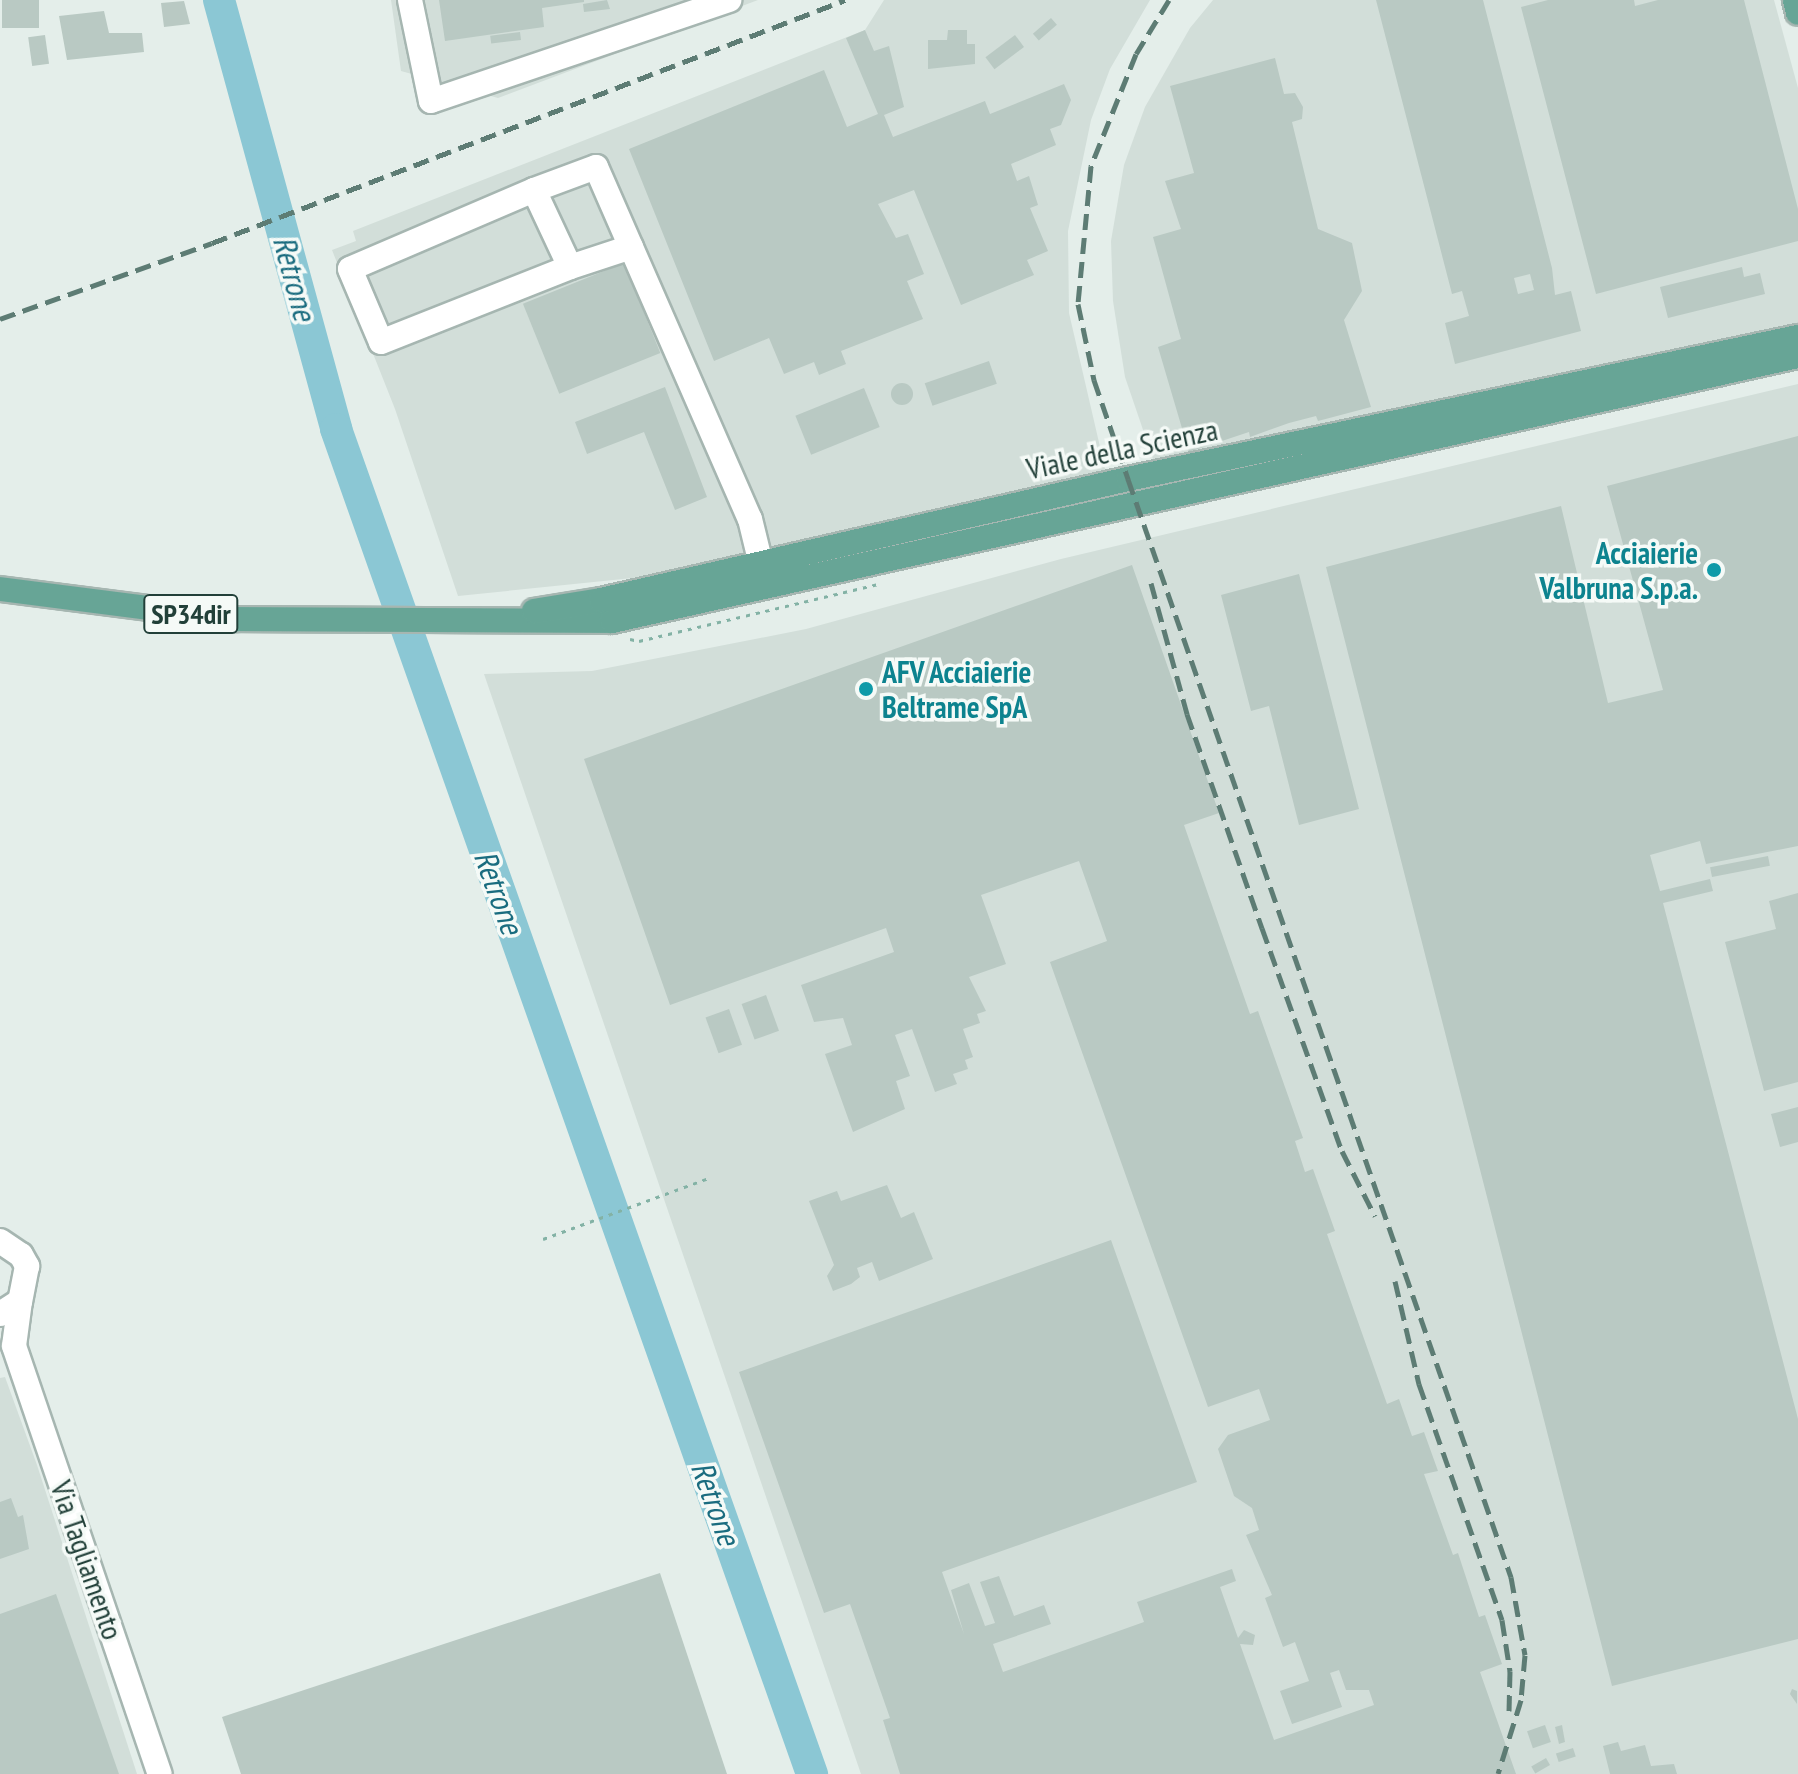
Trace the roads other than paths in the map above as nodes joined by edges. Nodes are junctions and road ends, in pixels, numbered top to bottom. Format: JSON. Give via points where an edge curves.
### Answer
{"nodes":[{"id":1,"x":410,"y":0,"type":"edge"},
{"id":2,"x":729,"y":0,"type":"edge"},
{"id":3,"x":1795,"y":0,"type":"edge"},
{"id":4,"x":1798,"y":13,"type":"edge"},
{"id":5,"x":534,"y":190,"type":"junction"},
{"id":6,"x":631,"y":247,"type":"junction"},
{"id":7,"x":570,"y":267,"type":"junction"},
{"id":8,"x":1798,"y":337,"type":"edge"},
{"id":9,"x":1798,"y":356,"type":"edge"},
{"id":10,"x":761,"y":564,"type":"junction"},
{"id":11,"x":4,"y":592,"type":"edge"},
{"id":12,"x":461,"y":622,"type":"junction"},
{"id":13,"x":0,"y":1241,"type":"edge"},
{"id":14,"x":10,"y":1307,"type":"edge"},
{"id":15,"x":7,"y":1340,"type":"edge"},
{"id":16,"x":160,"y":1774,"type":"edge"}],
"edges":[{"from":1,"to":2,"type":"street","via":[[431,101]]},
{"from":3,"to":4,"type":"main road"},
{"from":5,"to":6,"type":"street","via":[[596,167]]},
{"from":5,"to":7,"type":"street"},
{"from":5,"to":7,"type":"street","via":[[350,269],[381,342]]},
{"from":6,"to":7,"type":"street"},
{"from":6,"to":10,"type":"street","via":[[750,519]]},
{"from":8,"to":10,"type":"main road","name":"Viale della Scienza","via":[[1128,479]]},
{"from":9,"to":12,"type":"main road","name":"Viale della Scienza","via":[[612,621]]},
{"from":10,"to":12,"type":"main road","name":"Viale della Scienza","via":[[601,600]]},
{"from":11,"to":12,"type":"main road","name":"Viale della Scienza","number":"SP34dir","via":[[235,619]]},
{"from":13,"to":14,"type":"street","name":"Via Tagliamento","via":[[27,1266]]},
{"from":14,"to":15,"type":"street","name":"Via Tagliamento"},
{"from":15,"to":16,"type":"street","name":"Via Tagliamento"}]}
